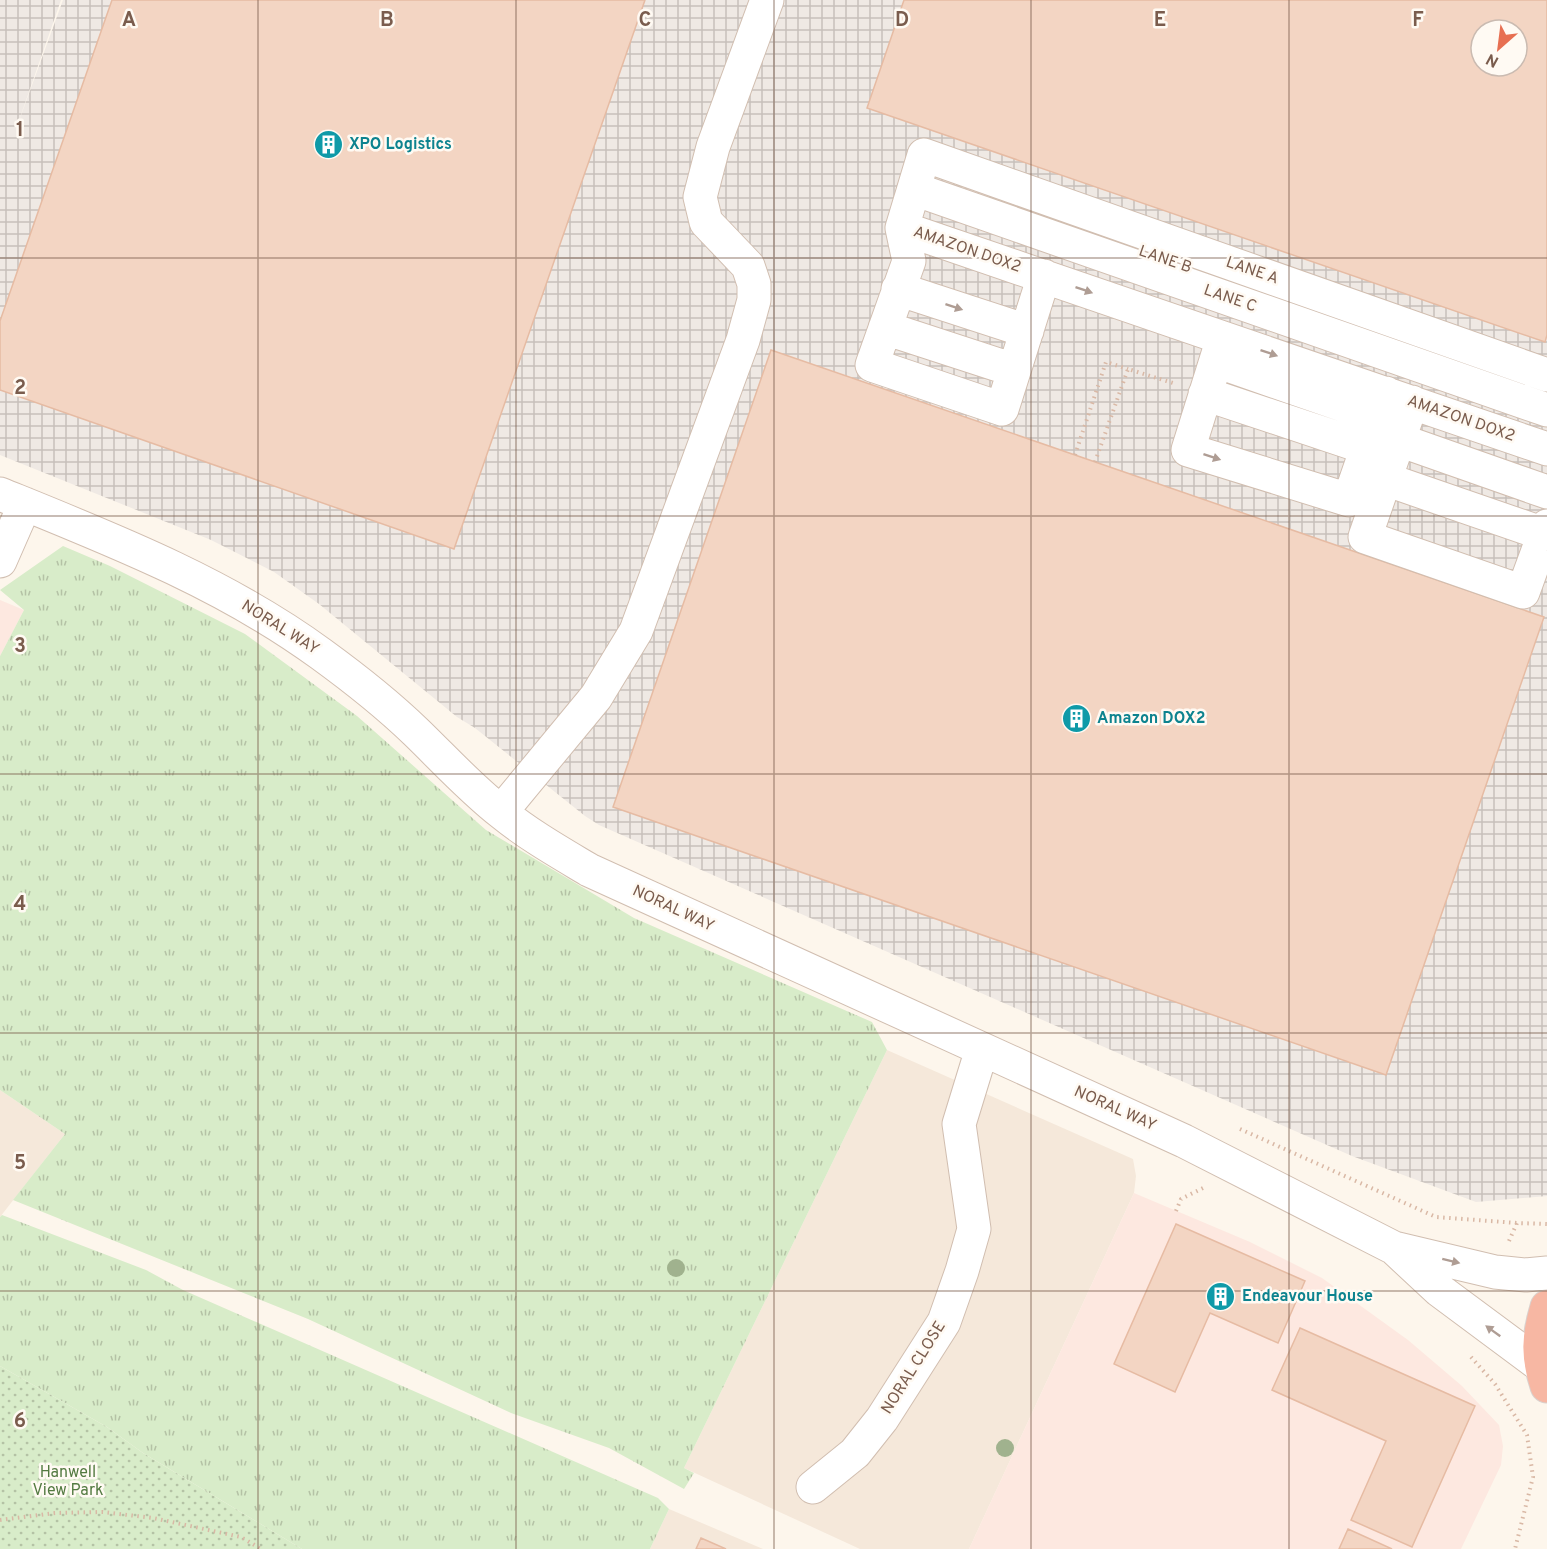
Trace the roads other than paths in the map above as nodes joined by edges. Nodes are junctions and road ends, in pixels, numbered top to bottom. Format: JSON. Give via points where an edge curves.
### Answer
{"nodes":[{"id":1,"x":767,"y":0,"type":"edge"},
{"id":2,"x":918,"y":173,"type":"junction"},
{"id":3,"x":896,"y":288,"type":"junction"},
{"id":4,"x":1026,"y":332,"type":"junction"},
{"id":5,"x":1547,"y":375,"type":"edge"},
{"id":6,"x":1208,"y":385,"type":"junction"},
{"id":7,"x":1547,"y":396,"type":"edge"},
{"id":8,"x":1547,"y":410,"type":"edge"},
{"id":9,"x":1547,"y":449,"type":"edge"},
{"id":10,"x":1382,"y":451,"type":"junction"},
{"id":11,"x":1547,"y":471,"type":"edge"},
{"id":12,"x":1547,"y":492,"type":"edge"},
{"id":13,"x":12,"y":499,"type":"edge"},
{"id":14,"x":1541,"y":540,"type":"edge"},
{"id":15,"x":0,"y":561,"type":"edge"},
{"id":16,"x":501,"y":812,"type":"junction"},
{"id":17,"x":982,"y":1049,"type":"junction"},
{"id":18,"x":1394,"y":1248,"type":"junction"},
{"id":19,"x":1547,"y":1273,"type":"edge"},
{"id":20,"x":1547,"y":1307,"type":"edge"},
{"id":21,"x":1543,"y":1376,"type":"edge"},
{"id":22,"x":813,"y":1487,"type":"dead end"}],
"edges":[{"from":1,"to":16,"type":"street","via":[[700,197],[706,222],[748,266],[754,284],[754,300],[743,340],[636,631],[596,697]]},
{"from":2,"to":3,"type":"street","name":"AMAZON DOX2"},
{"from":2,"to":5,"type":"street","name":"LANE A"},
{"from":2,"to":7,"type":"street","name":"LANE B"},
{"from":2,"to":8,"type":"street","name":"LANE C"},
{"from":3,"to":4,"type":"street","name":"AMAZON DOX2"},
{"from":3,"to":4,"type":"street","one_way":true},
{"from":3,"to":4,"type":"street","via":[[872,365],[1002,410]]},
{"from":4,"to":6,"type":"street","name":"AMAZON DOX2","one_way":true},
{"from":6,"to":10,"type":"street","name":"AMAZON DOX2","one_way":true},
{"from":6,"to":10,"type":"street"},
{"from":6,"to":10,"type":"street","one_way":true,"via":[[1188,450],[1349,501]]},
{"from":9,"to":10,"type":"street","name":"AMAZON DOX2"},
{"from":10,"to":11,"type":"street"},
{"from":10,"to":12,"type":"street"},
{"from":10,"to":14,"type":"street"},
{"from":10,"to":14,"type":"street","via":[[1365,537],[1523,592]]},
{"from":13,"to":15,"type":"street"},
{"from":13,"to":16,"type":"street","name":"NORAL WAY","via":[[110,538],[262,615],[371,693]]},
{"from":16,"to":17,"type":"street","name":"NORAL WAY","via":[[589,870]]},
{"from":17,"to":18,"type":"street","name":"NORAL WAY","via":[[1184,1140]]},
{"from":17,"to":22,"type":"street","name":"NORAL CLOSE","via":[[959,1124],[974,1229],[944,1322],[882,1419],[855,1453]]},
{"from":18,"to":19,"type":"street","name":"NORAL WAY","one_way":true,"via":[[1495,1272]]},
{"from":21,"to":18,"type":"street","name":"NORAL WAY","one_way":true},
{"from":20,"to":21,"type":"highway","via":[[1539,1332]]}]}
